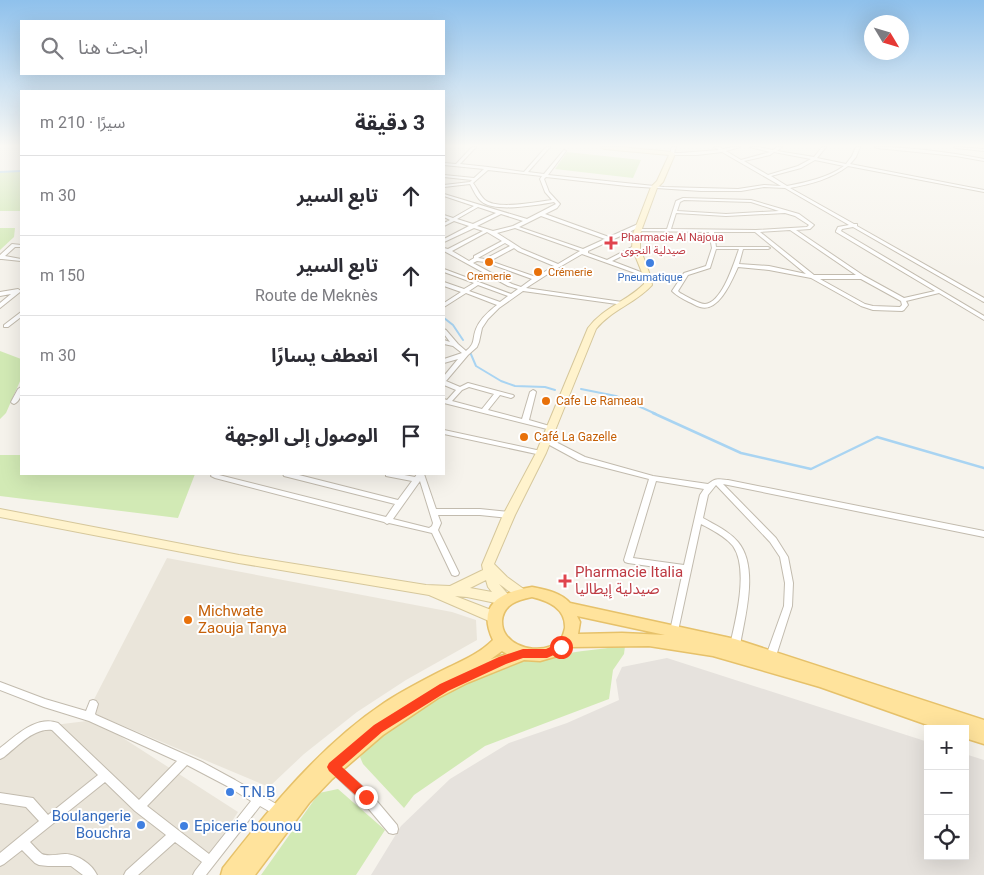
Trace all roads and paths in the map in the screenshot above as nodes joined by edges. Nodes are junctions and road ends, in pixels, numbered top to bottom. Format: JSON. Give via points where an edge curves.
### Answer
{"nodes":[{"id":1,"x":654,"y":187,"type":"edge"},
{"id":2,"x":477,"y":188,"type":"edge"},
{"id":3,"x":545,"y":188,"type":"edge"},
{"id":4,"x":677,"y":188,"type":"edge"},
{"id":5,"x":751,"y":188,"type":"edge"},
{"id":6,"x":788,"y":188,"type":"edge"},
{"id":7,"x":967,"y":188,"type":"edge"},
{"id":8,"x":984,"y":191,"type":"edge"},
{"id":9,"x":445,"y":195,"type":"edge"},
{"id":10,"x":554,"y":201,"type":"junction"},
{"id":11,"x":485,"y":202,"type":"junction"},
{"id":12,"x":477,"y":205,"type":"junction"},
{"id":13,"x":512,"y":206,"type":"junction"},
{"id":14,"x":500,"y":212,"type":"junction"},
{"id":15,"x":675,"y":212,"type":"junction"},
{"id":16,"x":788,"y":212,"type":"junction"},
{"id":17,"x":541,"y":214,"type":"junction"},
{"id":18,"x":445,"y":216,"type":"edge"},
{"id":19,"x":452,"y":220,"type":"junction"},
{"id":20,"x":528,"y":221,"type":"junction"},
{"id":21,"x":445,"y":224,"type":"edge"},
{"id":22,"x":855,"y":225,"type":"junction"},
{"id":23,"x":474,"y":227,"type":"junction"},
{"id":24,"x":515,"y":227,"type":"junction"},
{"id":25,"x":639,"y":227,"type":"junction"},
{"id":26,"x":669,"y":229,"type":"junction"},
{"id":27,"x":791,"y":229,"type":"junction"},
{"id":28,"x":711,"y":230,"type":"junction"},
{"id":29,"x":486,"y":231,"type":"junction"},
{"id":30,"x":756,"y":231,"type":"junction"},
{"id":31,"x":493,"y":233,"type":"junction"},
{"id":32,"x":609,"y":239,"type":"junction"},
{"id":33,"x":445,"y":241,"type":"edge"},
{"id":34,"x":505,"y":241,"type":"junction"},
{"id":35,"x":20,"y":246,"type":"edge"},
{"id":36,"x":514,"y":246,"type":"junction"},
{"id":37,"x":636,"y":247,"type":"junction"},
{"id":38,"x":714,"y":248,"type":"junction"},
{"id":39,"x":768,"y":248,"type":"dead end"},
{"id":40,"x":446,"y":250,"type":"edge"},
{"id":41,"x":741,"y":250,"type":"junction"},
{"id":42,"x":584,"y":252,"type":"junction"},
{"id":43,"x":0,"y":257,"type":"edge"},
{"id":44,"x":476,"y":259,"type":"junction"},
{"id":45,"x":20,"y":260,"type":"edge"},
{"id":46,"x":486,"y":261,"type":"junction"},
{"id":47,"x":607,"y":262,"type":"junction"},
{"id":48,"x":469,"y":263,"type":"junction"},
{"id":49,"x":737,"y":265,"type":"junction"},
{"id":50,"x":559,"y":266,"type":"junction"},
{"id":51,"x":445,"y":270,"type":"edge"},
{"id":52,"x":648,"y":276,"type":"junction"},
{"id":53,"x":813,"y":277,"type":"junction"},
{"id":54,"x":862,"y":277,"type":"junction"},
{"id":55,"x":537,"y":279,"type":"junction"},
{"id":56,"x":478,"y":283,"type":"junction"},
{"id":57,"x":445,"y":284,"type":"edge"},
{"id":58,"x":522,"y":289,"type":"junction"},
{"id":59,"x":20,"y":291,"type":"edge"},
{"id":60,"x":464,"y":291,"type":"junction"},
{"id":61,"x":938,"y":292,"type":"junction"},
{"id":62,"x":0,"y":294,"type":"edge"},
{"id":63,"x":512,"y":296,"type":"junction"},
{"id":64,"x":445,"y":298,"type":"edge"},
{"id":65,"x":451,"y":300,"type":"junction"},
{"id":66,"x":903,"y":300,"type":"junction"},
{"id":67,"x":984,"y":300,"type":"edge"},
{"id":68,"x":445,"y":304,"type":"edge"},
{"id":69,"x":501,"y":304,"type":"junction"},
{"id":70,"x":622,"y":304,"type":"junction"},
{"id":71,"x":0,"y":306,"type":"edge"},
{"id":72,"x":20,"y":315,"type":"edge"},
{"id":73,"x":984,"y":318,"type":"edge"},
{"id":74,"x":6,"y":326,"type":"dead end"},
{"id":75,"x":445,"y":333,"type":"edge"},
{"id":76,"x":445,"y":342,"type":"edge"},
{"id":77,"x":455,"y":345,"type":"junction"},
{"id":78,"x":466,"y":353,"type":"junction"},
{"id":79,"x":445,"y":361,"type":"edge"},
{"id":80,"x":445,"y":381,"type":"edge"},
{"id":81,"x":445,"y":382,"type":"edge"},
{"id":82,"x":460,"y":388,"type":"junction"},
{"id":83,"x":20,"y":391,"type":"edge"},
{"id":84,"x":533,"y":392,"type":"dead end"},
{"id":85,"x":498,"y":393,"type":"junction"},
{"id":86,"x":511,"y":396,"type":"dead end"},
{"id":87,"x":446,"y":401,"type":"edge"},
{"id":88,"x":14,"y":402,"type":"dead end"},
{"id":89,"x":484,"y":410,"type":"junction"},
{"id":90,"x":525,"y":421,"type":"junction"},
{"id":91,"x":550,"y":428,"type":"junction"},
{"id":92,"x":445,"y":432,"type":"edge"},
{"id":93,"x":546,"y":440,"type":"junction"},
{"id":94,"x":541,"y":453,"type":"junction"},
{"id":95,"x":295,"y":475,"type":"edge"},
{"id":96,"x":404,"y":475,"type":"edge"},
{"id":97,"x":215,"y":476,"type":"dead end"},
{"id":98,"x":419,"y":476,"type":"edge"},
{"id":99,"x":311,"y":477,"type":"edge"},
{"id":100,"x":653,"y":478,"type":"junction"},
{"id":101,"x":716,"y":481,"type":"junction"},
{"id":102,"x":708,"y":487,"type":"junction"},
{"id":103,"x":399,"y":503,"type":"junction"},
{"id":104,"x":435,"y":512,"type":"junction"},
{"id":105,"x":0,"y":513,"type":"edge"},
{"id":106,"x":509,"y":515,"type":"junction"},
{"id":107,"x":699,"y":519,"type":"junction"},
{"id":108,"x":387,"y":521,"type":"junction"},
{"id":109,"x":434,"y":530,"type":"junction"},
{"id":110,"x":984,"y":534,"type":"edge"},
{"id":111,"x":488,"y":569,"type":"junction"},
{"id":112,"x":688,"y":569,"type":"junction"},
{"id":113,"x":455,"y":573,"type":"dead end"},
{"id":114,"x":426,"y":590,"type":"junction"},
{"id":115,"x":449,"y":591,"type":"junction"},
{"id":116,"x":521,"y":593,"type":"junction"},
{"id":117,"x":505,"y":600,"type":"junction"},
{"id":118,"x":567,"y":608,"type":"junction"},
{"id":119,"x":494,"y":616,"type":"junction"},
{"id":120,"x":674,"y":631,"type":"junction"},
{"id":121,"x":567,"y":641,"type":"junction"},
{"id":122,"x":501,"y":642,"type":"junction"},
{"id":123,"x":735,"y":645,"type":"junction"},
{"id":124,"x":523,"y":654,"type":"junction"},
{"id":125,"x":771,"y":656,"type":"junction"},
{"id":126,"x":0,"y":686,"type":"edge"},
{"id":127,"x":94,"y":704,"type":"dead end"},
{"id":128,"x":91,"y":717,"type":"junction"},
{"id":129,"x":948,"y":725,"type":"edge"},
{"id":130,"x":984,"y":727,"type":"edge"},
{"id":131,"x":969,"y":732,"type":"edge"},
{"id":132,"x":984,"y":737,"type":"edge"},
{"id":133,"x":0,"y":754,"type":"edge"},
{"id":134,"x":186,"y":759,"type":"junction"},
{"id":135,"x":333,"y":767,"type":"junction"},
{"id":136,"x":106,"y":775,"type":"junction"},
{"id":137,"x":0,"y":798,"type":"edge"},
{"id":138,"x":258,"y":800,"type":"junction"},
{"id":139,"x":139,"y":807,"type":"junction"},
{"id":140,"x":278,"y":812,"type":"junction"},
{"id":141,"x":47,"y":822,"type":"junction"},
{"id":142,"x":393,"y":829,"type":"dead end"},
{"id":143,"x":174,"y":835,"type":"junction"},
{"id":144,"x":22,"y":842,"type":"junction"},
{"id":145,"x":0,"y":860,"type":"edge"},
{"id":146,"x":209,"y":861,"type":"junction"},
{"id":147,"x":91,"y":875,"type":"edge"},
{"id":148,"x":130,"y":875,"type":"edge"},
{"id":149,"x":199,"y":875,"type":"edge"},
{"id":150,"x":230,"y":875,"type":"edge"},
{"id":151,"x":244,"y":875,"type":"edge"}],
"edges":[{"from":1,"to":25,"type":"street"},
{"from":2,"to":11,"type":"street"},
{"from":3,"to":10,"type":"street"},
{"from":4,"to":5,"type":"street"},
{"from":6,"to":22,"type":"street"},
{"from":7,"to":8,"type":"street"},
{"from":9,"to":12,"type":"street"},
{"from":10,"to":13,"type":"street"},
{"from":10,"to":17,"type":"street","via":[[557,206]]},
{"from":11,"to":12,"type":"street"},
{"from":11,"to":13,"type":"street"},
{"from":12,"to":14,"type":"street"},
{"from":12,"to":19,"type":"street"},
{"from":13,"to":14,"type":"street"},
{"from":14,"to":20,"type":"street"},
{"from":14,"to":23,"type":"street"},
{"from":15,"to":16,"type":"street","via":[[726,215]]},
{"from":15,"to":16,"type":"street","via":[[678,201],[684,199],[747,200]]},
{"from":15,"to":26,"type":"street"},
{"from":16,"to":27,"type":"street","via":[[812,225]]},
{"from":17,"to":20,"type":"street"},
{"from":17,"to":32,"type":"street"},
{"from":18,"to":19,"type":"street"},
{"from":19,"to":21,"type":"street"},
{"from":19,"to":23,"type":"street"},
{"from":20,"to":24,"type":"street"},
{"from":22,"to":61,"type":"street","via":[[838,231]]},
{"from":22,"to":67,"type":"street"},
{"from":23,"to":29,"type":"street"},
{"from":23,"to":33,"type":"street"},
{"from":24,"to":31,"type":"street"},
{"from":24,"to":42,"type":"street"},
{"from":25,"to":26,"type":"street","via":[[659,232]]},
{"from":25,"to":32,"type":"street"},
{"from":25,"to":37,"type":"street"},
{"from":26,"to":28,"type":"street"},
{"from":27,"to":30,"type":"street"},
{"from":27,"to":54,"type":"street"},
{"from":28,"to":30,"type":"street"},
{"from":28,"to":38,"type":"street"},
{"from":29,"to":31,"type":"street"},
{"from":29,"to":40,"type":"street"},
{"from":30,"to":53,"type":"street"},
{"from":31,"to":34,"type":"street"},
{"from":32,"to":42,"type":"street"},
{"from":34,"to":36,"type":"street"},
{"from":34,"to":44,"type":"street"},
{"from":35,"to":43,"type":"street","via":[[14,245]]},
{"from":36,"to":46,"type":"street"},
{"from":36,"to":50,"type":"street"},
{"from":37,"to":47,"type":"street"},
{"from":37,"to":52,"type":"street"},
{"from":38,"to":41,"type":"street"},
{"from":38,"to":49,"type":"street","via":[[708,267],[686,274],[676,292],[694,303],[710,306],[725,288]]},
{"from":39,"to":41,"type":"street"},
{"from":40,"to":48,"type":"street"},
{"from":41,"to":49,"type":"street"},
{"from":42,"to":47,"type":"street"},
{"from":42,"to":50,"type":"street"},
{"from":43,"to":45,"type":"street"},
{"from":44,"to":46,"type":"street"},
{"from":44,"to":48,"type":"street"},
{"from":46,"to":55,"type":"street"},
{"from":47,"to":52,"type":"street"},
{"from":48,"to":58,"type":"street"},
{"from":49,"to":53,"type":"street","via":[[762,266]]},
{"from":50,"to":55,"type":"street"},
{"from":51,"to":56,"type":"street"},
{"from":52,"to":70,"type":"street","via":[[644,290]]},
{"from":53,"to":54,"type":"street"},
{"from":53,"to":66,"type":"street","via":[[868,307],[902,309],[906,305]]},
{"from":54,"to":66,"type":"street"},
{"from":55,"to":58,"type":"street"},
{"from":56,"to":60,"type":"street"},
{"from":56,"to":63,"type":"street"},
{"from":57,"to":60,"type":"street"},
{"from":58,"to":63,"type":"street"},
{"from":58,"to":70,"type":"street"},
{"from":59,"to":62,"type":"street"},
{"from":59,"to":71,"type":"street"},
{"from":60,"to":65,"type":"street"},
{"from":60,"to":69,"type":"street"},
{"from":61,"to":66,"type":"street"},
{"from":61,"to":73,"type":"street"},
{"from":63,"to":69,"type":"street"},
{"from":64,"to":65,"type":"street"},
{"from":65,"to":68,"type":"street"},
{"from":69,"to":78,"type":"street","via":[[484,320],[478,329],[476,345]]},
{"from":70,"to":91,"type":"street","via":[[601,316],[592,328]]},
{"from":72,"to":74,"type":"street"},
{"from":75,"to":77,"type":"street"},
{"from":76,"to":77,"type":"street"},
{"from":77,"to":78,"type":"street"},
{"from":78,"to":79,"type":"street"},
{"from":78,"to":80,"type":"street"},
{"from":81,"to":82,"type":"street"},
{"from":82,"to":85,"type":"street","via":[[470,385]]},
{"from":82,"to":87,"type":"street"},
{"from":83,"to":88,"type":"street"},
{"from":84,"to":90,"type":"street"},
{"from":85,"to":86,"type":"street"},
{"from":85,"to":89,"type":"street"},
{"from":87,"to":89,"type":"street"},
{"from":89,"to":90,"type":"street"},
{"from":90,"to":91,"type":"street"},
{"from":91,"to":93,"type":"street"},
{"from":92,"to":94,"type":"street"},
{"from":93,"to":94,"type":"street"},
{"from":93,"to":100,"type":"street","via":[[582,459]]},
{"from":94,"to":106,"type":"street"},
{"from":95,"to":99,"type":"street"},
{"from":96,"to":98,"type":"street"},
{"from":97,"to":108,"type":"street"},
{"from":98,"to":103,"type":"street"},
{"from":98,"to":104,"type":"street"},
{"from":99,"to":103,"type":"street"},
{"from":100,"to":102,"type":"street"},
{"from":100,"to":112,"type":"street","via":[[628,560]]},
{"from":101,"to":102,"type":"street"},
{"from":101,"to":110,"type":"street"},
{"from":101,"to":125,"type":"street","via":[[773,540],[784,557],[789,582],[788,606]]},
{"from":102,"to":107,"type":"street"},
{"from":103,"to":108,"type":"street"},
{"from":104,"to":106,"type":"street"},
{"from":104,"to":109,"type":"street","via":[[437,523]]},
{"from":105,"to":114,"type":"street","via":[[239,559]]},
{"from":106,"to":111,"type":"street"},
{"from":107,"to":112,"type":"street"},
{"from":107,"to":123,"type":"street","via":[[730,538],[744,561],[745,578]]},
{"from":108,"to":109,"type":"street"},
{"from":109,"to":113,"type":"street"},
{"from":111,"to":115,"type":"street","via":[[470,583]]},
{"from":111,"to":116,"type":"street"},
{"from":111,"to":117,"type":"street","via":[[494,587]]},
{"from":112,"to":120,"type":"street"},
{"from":114,"to":115,"type":"street"},
{"from":114,"to":119,"type":"street"},
{"from":115,"to":117,"type":"street"},
{"from":116,"to":117,"type":"main road"},
{"from":116,"to":118,"type":"main road","via":[[544,593],[555,597]]},
{"from":117,"to":119,"type":"main road"},
{"from":118,"to":120,"type":"main road"},
{"from":118,"to":121,"type":"main road","via":[[573,624]]},
{"from":119,"to":122,"type":"main road","via":[[493,627]]},
{"from":120,"to":123,"type":"main road"},
{"from":121,"to":124,"type":"main road","via":[[547,653]]},
{"from":121,"to":129,"type":"main road","via":[[649,640],[702,648],[774,666]]},
{"from":122,"to":124,"type":"main road"},
{"from":122,"to":140,"type":"main road","via":[[481,658],[394,706],[356,733],[306,780]]},
{"from":123,"to":125,"type":"main road"},
{"from":124,"to":135,"type":"main road","via":[[503,660],[419,701],[378,728]]},
{"from":125,"to":130,"type":"main road"},
{"from":126,"to":128,"type":"street","via":[[44,704]]},
{"from":127,"to":128,"type":"street"},
{"from":128,"to":134,"type":"street"},
{"from":131,"to":132,"type":"main road"},
{"from":133,"to":136,"type":"street","via":[[35,729],[50,725],[61,731]]},
{"from":134,"to":138,"type":"street"},
{"from":134,"to":139,"type":"street"},
{"from":135,"to":142,"type":"street","via":[[366,797]]},
{"from":135,"to":151,"type":"main road","via":[[285,820]]},
{"from":136,"to":139,"type":"street"},
{"from":136,"to":141,"type":"street"},
{"from":137,"to":141,"type":"street","via":[[29,802]]},
{"from":138,"to":140,"type":"street"},
{"from":138,"to":146,"type":"street"},
{"from":139,"to":143,"type":"street"},
{"from":140,"to":150,"type":"main road"},
{"from":141,"to":144,"type":"street"},
{"from":143,"to":146,"type":"street"},
{"from":143,"to":148,"type":"street"},
{"from":144,"to":145,"type":"street"},
{"from":144,"to":147,"type":"street","via":[[39,859],[73,860],[82,864]]},
{"from":146,"to":149,"type":"street"}]}
